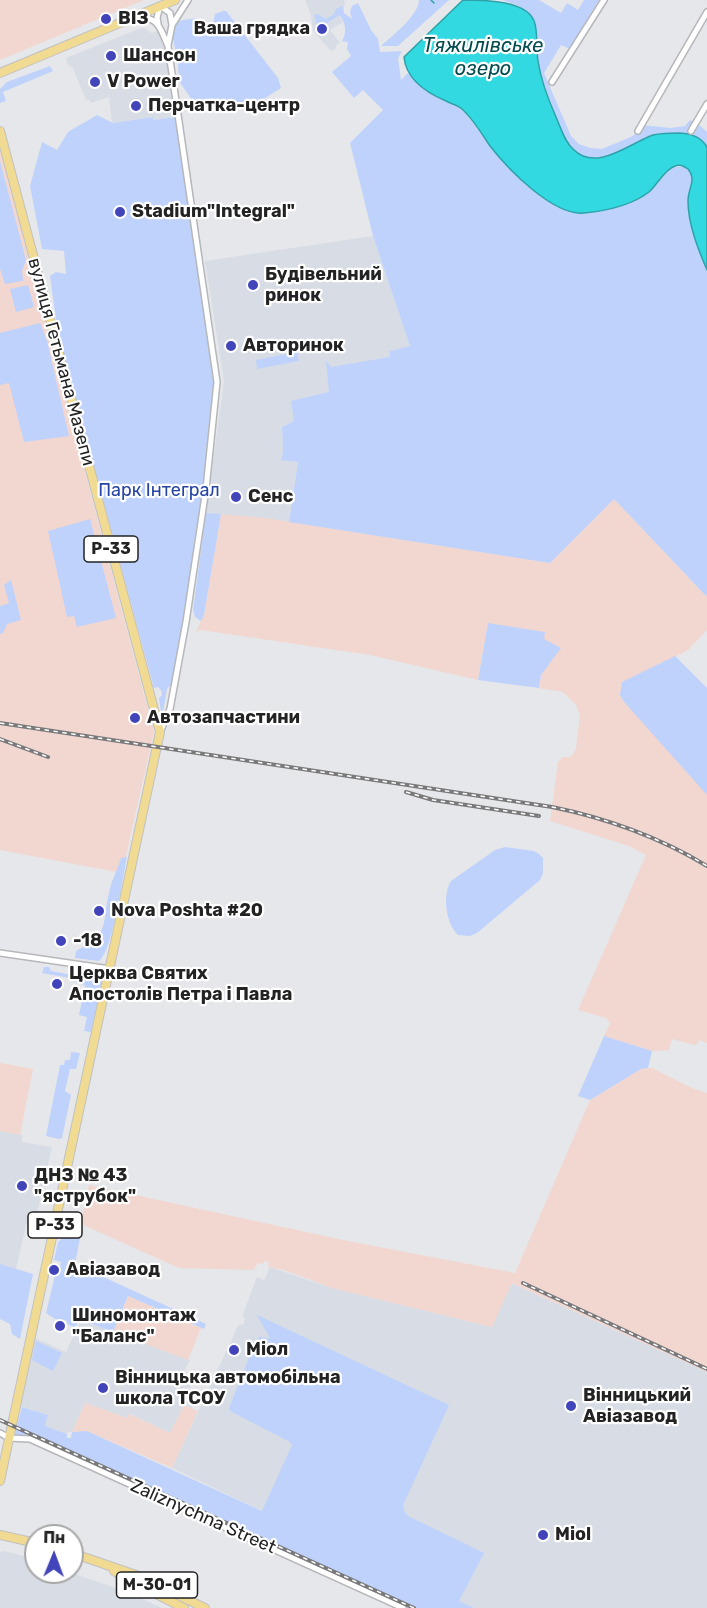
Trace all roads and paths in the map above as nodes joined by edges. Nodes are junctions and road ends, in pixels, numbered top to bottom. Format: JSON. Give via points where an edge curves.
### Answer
{"nodes":[{"id":1,"x":176,"y":0,"type":"edge"},
{"id":2,"x":188,"y":0,"type":"edge"},
{"id":3,"x":603,"y":0,"type":"edge"},
{"id":4,"x":160,"y":6,"type":"junction"},
{"id":5,"x":707,"y":12,"type":"edge"},
{"id":6,"x":135,"y":17,"type":"junction"},
{"id":7,"x":159,"y":24,"type":"junction"},
{"id":8,"x":172,"y":26,"type":"junction"},
{"id":9,"x":168,"y":46,"type":"junction"},
{"id":10,"x":0,"y":73,"type":"edge"},
{"id":11,"x":552,"y":82,"type":"dead end"},
{"id":12,"x":707,"y":104,"type":"edge"},
{"id":13,"x":638,"y":130,"type":"dead end"},
{"id":14,"x":0,"y":131,"type":"edge"},
{"id":15,"x":691,"y":131,"type":"dead end"},
{"id":16,"x":160,"y":732,"type":"junction"},
{"id":17,"x":0,"y":953,"type":"edge"},
{"id":18,"x":110,"y":969,"type":"junction"},
{"id":19,"x":0,"y":1433,"type":"edge"},
{"id":20,"x":9,"y":1437,"type":"junction"},
{"id":21,"x":0,"y":1481,"type":"edge"},
{"id":22,"x":0,"y":1534,"type":"edge"},
{"id":23,"x":24,"y":1540,"type":"edge"},
{"id":24,"x":84,"y":1557,"type":"edge"},
{"id":25,"x":108,"y":1566,"type":"junction"},
{"id":26,"x":184,"y":1608,"type":"edge"},
{"id":27,"x":205,"y":1608,"type":"edge"},
{"id":28,"x":403,"y":1608,"type":"edge"}],
"edges":[{"from":1,"to":4,"type":"main road"},
{"from":2,"to":8,"type":"street"},
{"from":3,"to":11,"type":"street"},
{"from":4,"to":6,"type":"main road"},
{"from":4,"to":7,"type":"street"},
{"from":4,"to":8,"type":"street","via":[[170,13]]},
{"from":5,"to":13,"type":"street"},
{"from":6,"to":7,"type":"street"},
{"from":6,"to":10,"type":"main road"},
{"from":7,"to":9,"type":"street"},
{"from":8,"to":9,"type":"street"},
{"from":9,"to":16,"type":"street","name":"вулиця Гетьмана Мазепи","via":[[217,382],[186,622],[170,709]]},
{"from":12,"to":15,"type":"street"},
{"from":14,"to":16,"type":"main road","name":"вулиця Гетьмана Мазепи","number":"Р-33"},
{"from":16,"to":18,"type":"main road","name":"вулиця Гетьмана Мазепи","number":"Р-33"},
{"from":17,"to":18,"type":"street"},
{"from":18,"to":20,"type":"main road","number":"Р-33"},
{"from":19,"to":20,"type":"street","name":"Zaliznychna Street"},
{"from":20,"to":21,"type":"main road","number":"Р-33"},
{"from":20,"to":28,"type":"street","name":"Zaliznychna Street","via":[[30,1439]]},
{"from":22,"to":23,"type":"main road"},
{"from":24,"to":25,"type":"main road","number":"М-30-01"},
{"from":25,"to":26,"type":"main road","number":"М-30-01"},
{"from":25,"to":27,"type":"main road","number":"М-30-01"}]}
